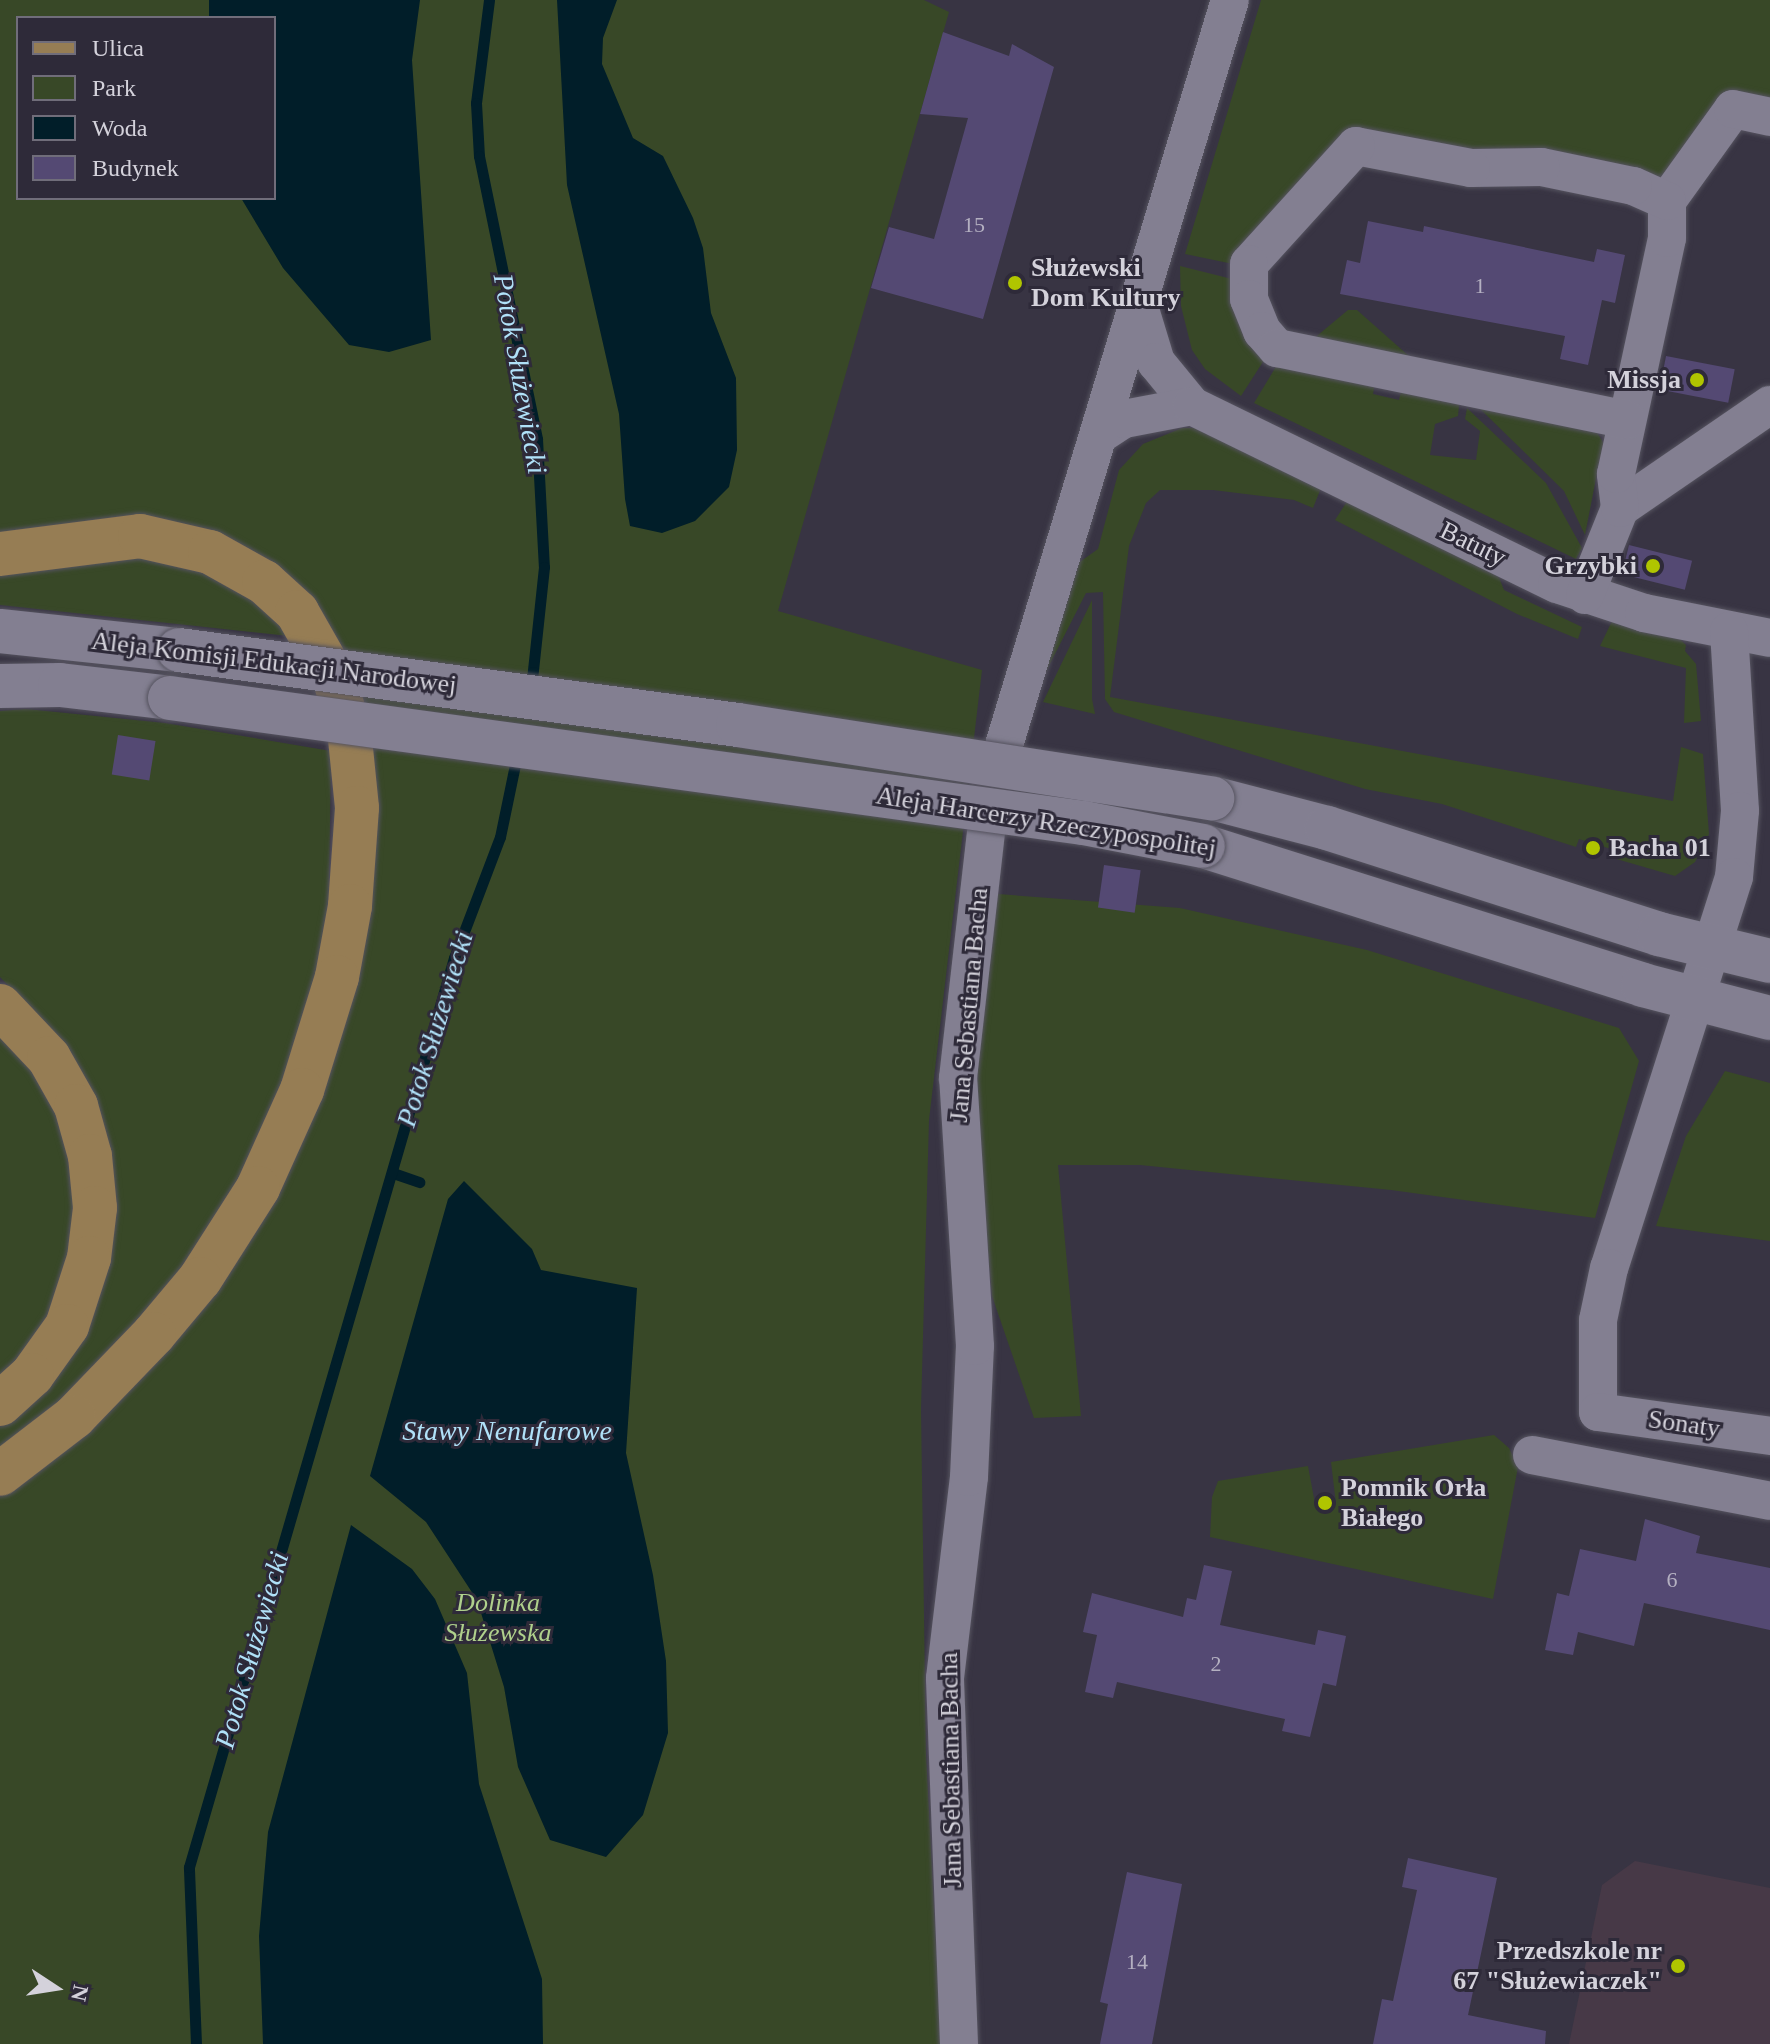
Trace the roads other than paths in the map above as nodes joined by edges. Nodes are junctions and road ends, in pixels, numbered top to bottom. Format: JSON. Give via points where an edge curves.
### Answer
{"nodes":[{"id":1,"x":1230,"y":0,"type":"edge"},
{"id":2,"x":1770,"y":117,"type":"edge"},
{"id":3,"x":1667,"y":201,"type":"junction"},
{"id":4,"x":1139,"y":306,"type":"junction"},
{"id":5,"x":1770,"y":405,"type":"edge"},
{"id":6,"x":1192,"y":406,"type":"junction"},
{"id":7,"x":1627,"y":420,"type":"junction"},
{"id":8,"x":1099,"y":435,"type":"junction"},
{"id":9,"x":1620,"y":508,"type":"junction"},
{"id":10,"x":0,"y":554,"type":"edge"},
{"id":11,"x":1585,"y":595,"type":"junction"},
{"id":12,"x":0,"y":631,"type":"edge"},
{"id":13,"x":1729,"y":631,"type":"junction"},
{"id":14,"x":1770,"y":638,"type":"edge"},
{"id":15,"x":0,"y":686,"type":"edge"},
{"id":16,"x":547,"y":699,"type":"joint"},
{"id":17,"x":540,"y":748,"type":"joint"},
{"id":18,"x":1714,"y":948,"type":"junction"},
{"id":19,"x":1770,"y":961,"type":"edge"},
{"id":20,"x":1698,"y":999,"type":"junction"},
{"id":21,"x":0,"y":1006,"type":"edge"},
{"id":22,"x":1770,"y":1018,"type":"edge"},
{"id":23,"x":0,"y":1404,"type":"edge"},
{"id":24,"x":1770,"y":1436,"type":"edge"},
{"id":25,"x":1532,"y":1455,"type":"dead end"},
{"id":26,"x":0,"y":1474,"type":"edge"},
{"id":27,"x":1770,"y":1501,"type":"edge"},
{"id":28,"x":959,"y":2044,"type":"edge"}],
"edges":[{"from":1,"to":4,"type":"street","name":"Jana Sebastiana Bacha"},
{"from":2,"to":3,"type":"street","via":[[1733,109]]},
{"from":3,"to":7,"type":"street","via":[[1667,238]]},
{"from":3,"to":7,"type":"street","via":[[1633,186],[1541,167],[1471,168],[1356,146],[1258,250],[1246,276],[1262,331],[1277,348]]},
{"from":4,"to":6,"type":"street","name":"Batuty","via":[[1156,362]]},
{"from":4,"to":8,"type":"street","name":"Jana Sebastiana Bacha"},
{"from":5,"to":9,"type":"street"},
{"from":6,"to":8,"type":"street","via":[[1124,419]]},
{"from":6,"to":11,"type":"street","name":"Batuty"},
{"from":7,"to":9,"type":"street","via":[[1616,474]]},
{"from":8,"to":28,"type":"street","name":"Jana Sebastiana Bacha","via":[[1012,704],[991,788],[958,1078],[975,1346],[969,1477],[945,1678]]},
{"from":9,"to":11,"type":"street"},
{"from":10,"to":26,"type":"main road","via":[[140,536],[210,552],[264,582],[297,612],[334,677],[349,729],[357,808],[350,906],[337,977],[302,1090],[258,1188],[215,1259],[154,1334],[74,1417]]},
{"from":11,"to":13,"type":"street","name":"Batuty"},
{"from":12,"to":16,"type":"street","name":"Aleja Komisji Edukacji Narodowej","bridge":true},
{"from":13,"to":14,"type":"street","name":"Batuty"},
{"from":13,"to":18,"type":"street","via":[[1739,842],[1732,893]]},
{"from":15,"to":17,"type":"street","name":"Aleja Komisji Edukacji Narodowej","bridge":true,"via":[[60,685]]},
{"from":16,"to":18,"type":"street","name":"Aleja Harcerzy Rzeczypospolitej","bridge":true,"via":[[1212,798]]},
{"from":17,"to":20,"type":"street","name":"Aleja Harcerzy Rzeczypospolitej","bridge":true,"via":[[1084,823],[1203,846]]},
{"from":18,"to":19,"type":"street","name":"Aleja Harcerzy Rzeczypospolitej"},
{"from":18,"to":20,"type":"street"},
{"from":20,"to":22,"type":"street","name":"Aleja Harcerzy Rzeczypospolitej"},
{"from":20,"to":24,"type":"street","name":"Sonaty","via":[[1609,1268],[1598,1320],[1598,1412]]},
{"from":21,"to":23,"type":"main road","via":[[49,1058],[76,1106],[90,1156],[95,1208],[89,1258],[67,1326],[32,1375]]},
{"from":25,"to":27,"type":"street"}]}
